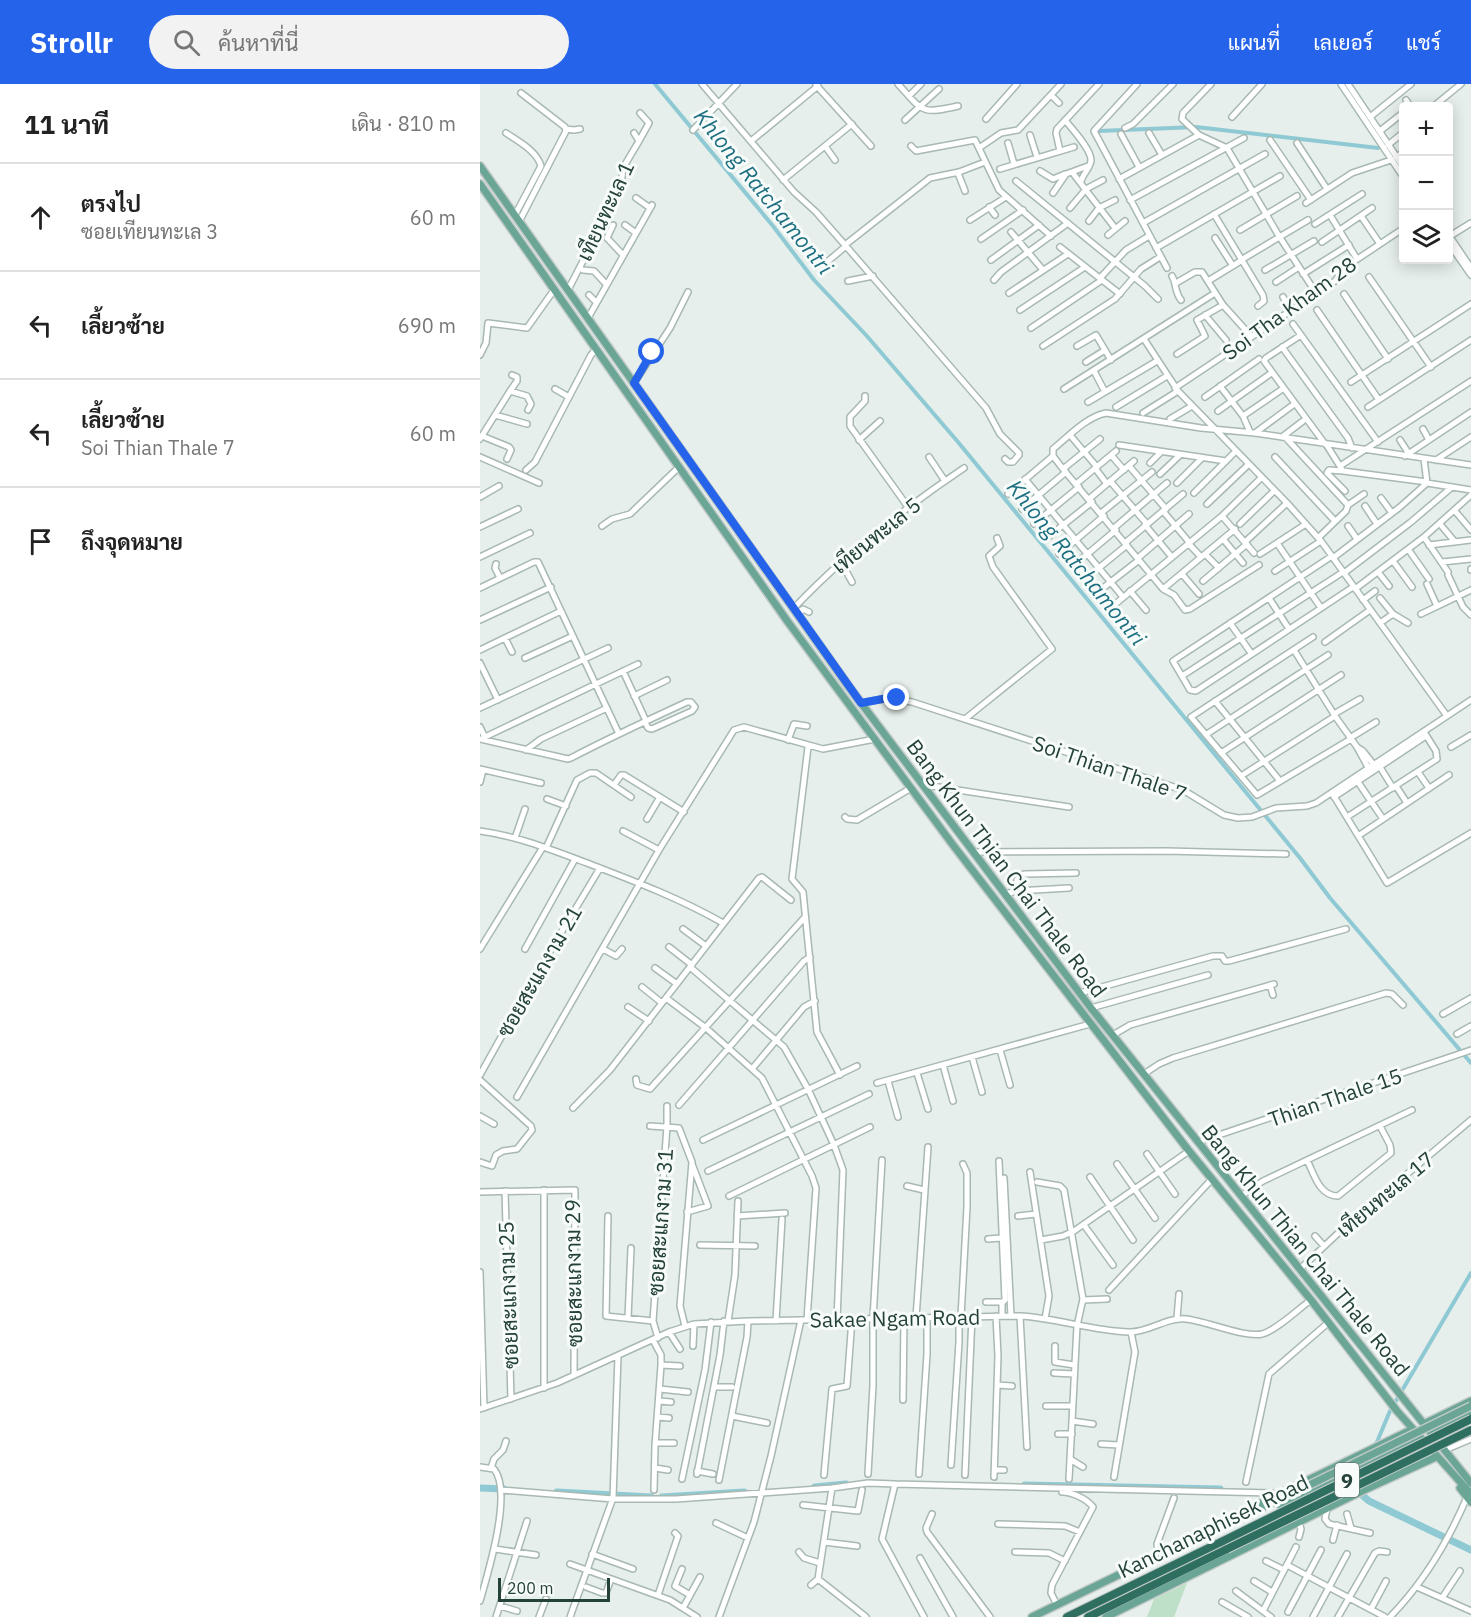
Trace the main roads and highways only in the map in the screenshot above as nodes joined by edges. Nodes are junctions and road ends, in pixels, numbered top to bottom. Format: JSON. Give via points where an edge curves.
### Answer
{"nodes":[{"id":1,"x":480,"y":166,"type":"edge"},
{"id":2,"x":480,"y":186,"type":"edge"},
{"id":3,"x":560,"y":279,"type":"junction"},
{"id":4,"x":553,"y":288,"type":"junction"},
{"id":5,"x":573,"y":297,"type":"junction"},
{"id":6,"x":564,"y":303,"type":"junction"},
{"id":7,"x":853,"y":692,"type":"junction"},
{"id":8,"x":843,"y":698,"type":"junction"},
{"id":9,"x":1106,"y":1027,"type":"junction"},
{"id":10,"x":1097,"y":1034,"type":"junction"},
{"id":11,"x":1114,"y":1037,"type":"junction"},
{"id":12,"x":1107,"y":1047,"type":"junction"},
{"id":13,"x":1319,"y":1293,"type":"junction"},
{"id":14,"x":1311,"y":1300,"type":"junction"},
{"id":15,"x":1471,"y":1401,"type":"edge"},
{"id":16,"x":1471,"y":1406,"type":"edge"},
{"id":17,"x":1471,"y":1411,"type":"edge"},
{"id":18,"x":1471,"y":1419,"type":"edge"},
{"id":19,"x":1424,"y":1424,"type":"junction"},
{"id":20,"x":1413,"y":1429,"type":"junction"},
{"id":21,"x":1471,"y":1430,"type":"edge"},
{"id":22,"x":1430,"y":1431,"type":"junction"},
{"id":23,"x":1419,"y":1437,"type":"junction"},
{"id":24,"x":1436,"y":1457,"type":"junction"},
{"id":25,"x":1471,"y":1481,"type":"edge"},
{"id":26,"x":1285,"y":1493,"type":"junction"},
{"id":27,"x":1470,"y":1498,"type":"edge"},
{"id":28,"x":1178,"y":1546,"type":"junction"},
{"id":29,"x":1032,"y":1617,"type":"edge"},
{"id":30,"x":1067,"y":1617,"type":"edge"},
{"id":31,"x":1088,"y":1617,"type":"edge"},
{"id":32,"x":1106,"y":1617,"type":"edge"}],
"edges":[{"from":1,"to":3,"type":"main road","name":"Bang Khun Thian Chai Thale Road"},
{"from":2,"to":4,"type":"main road","name":"Bang Khun Thian Chai Thale Road"},
{"from":3,"to":4,"type":"main road"},
{"from":3,"to":5,"type":"main road","name":"Bang Khun Thian Chai Thale Road"},
{"from":4,"to":6,"type":"main road","name":"Bang Khun Thian Chai Thale Road"},
{"from":5,"to":6,"type":"main road","via":[[566,298]]},
{"from":5,"to":7,"type":"main road","name":"Bang Khun Thian Chai Thale Road"},
{"from":6,"to":8,"type":"main road","name":"Bang Khun Thian Chai Thale Road"},
{"from":7,"to":8,"type":"main road","via":[[850,698]]},
{"from":7,"to":9,"type":"main road","name":"Bang Khun Thian Chai Thale Road"},
{"from":8,"to":10,"type":"main road","name":"Bang Khun Thian Chai Thale Road"},
{"from":9,"to":10,"type":"main road"},
{"from":9,"to":11,"type":"main road","name":"Bang Khun Thian Chai Thale Road"},
{"from":10,"to":12,"type":"main road","name":"Bang Khun Thian Chai Thale Road"},
{"from":11,"to":12,"type":"main road"},
{"from":11,"to":13,"type":"main road","name":"Bang Khun Thian Chai Thale Road"},
{"from":12,"to":14,"type":"main road","name":"Bang Khun Thian Chai Thale Road"},
{"from":13,"to":14,"type":"main road"},
{"from":13,"to":19,"type":"main road","name":"Bang Khun Thian Chai Thale Road"},
{"from":14,"to":20,"type":"main road","name":"Bang Khun Thian Chai Thale Road"},
{"from":15,"to":19,"type":"main road"},
{"from":16,"to":26,"type":"main road","bridge":true},
{"from":17,"to":22,"type":"main road"},
{"from":18,"to":30,"type":"highway","name":"Kanchanaphisek Road","number":"9","bridge":true},
{"from":19,"to":22,"type":"main road","name":"Bang Khun Thian Chai Thale Road"},
{"from":20,"to":23,"type":"main road","name":"Bang Khun Thian Chai Thale Road"},
{"from":20,"to":26,"type":"main road"},
{"from":21,"to":31,"type":"highway","name":"Kanchanaphisek Road","number":"9","bridge":true},
{"from":22,"to":25,"type":"main road","name":"Bang Khun Thian Chai Thale Road"},
{"from":23,"to":24,"type":"main road","name":"Bang Khun Thian Chai Thale Road"},
{"from":23,"to":28,"type":"main road","via":[[1249,1519]]},
{"from":24,"to":27,"type":"main road","name":"Bang Khun Thian Chai Thale Road"},
{"from":24,"to":32,"type":"main road"},
{"from":26,"to":28,"type":"main road"},
{"from":26,"to":28,"type":"main road"},
{"from":28,"to":29,"type":"main road"}]}
